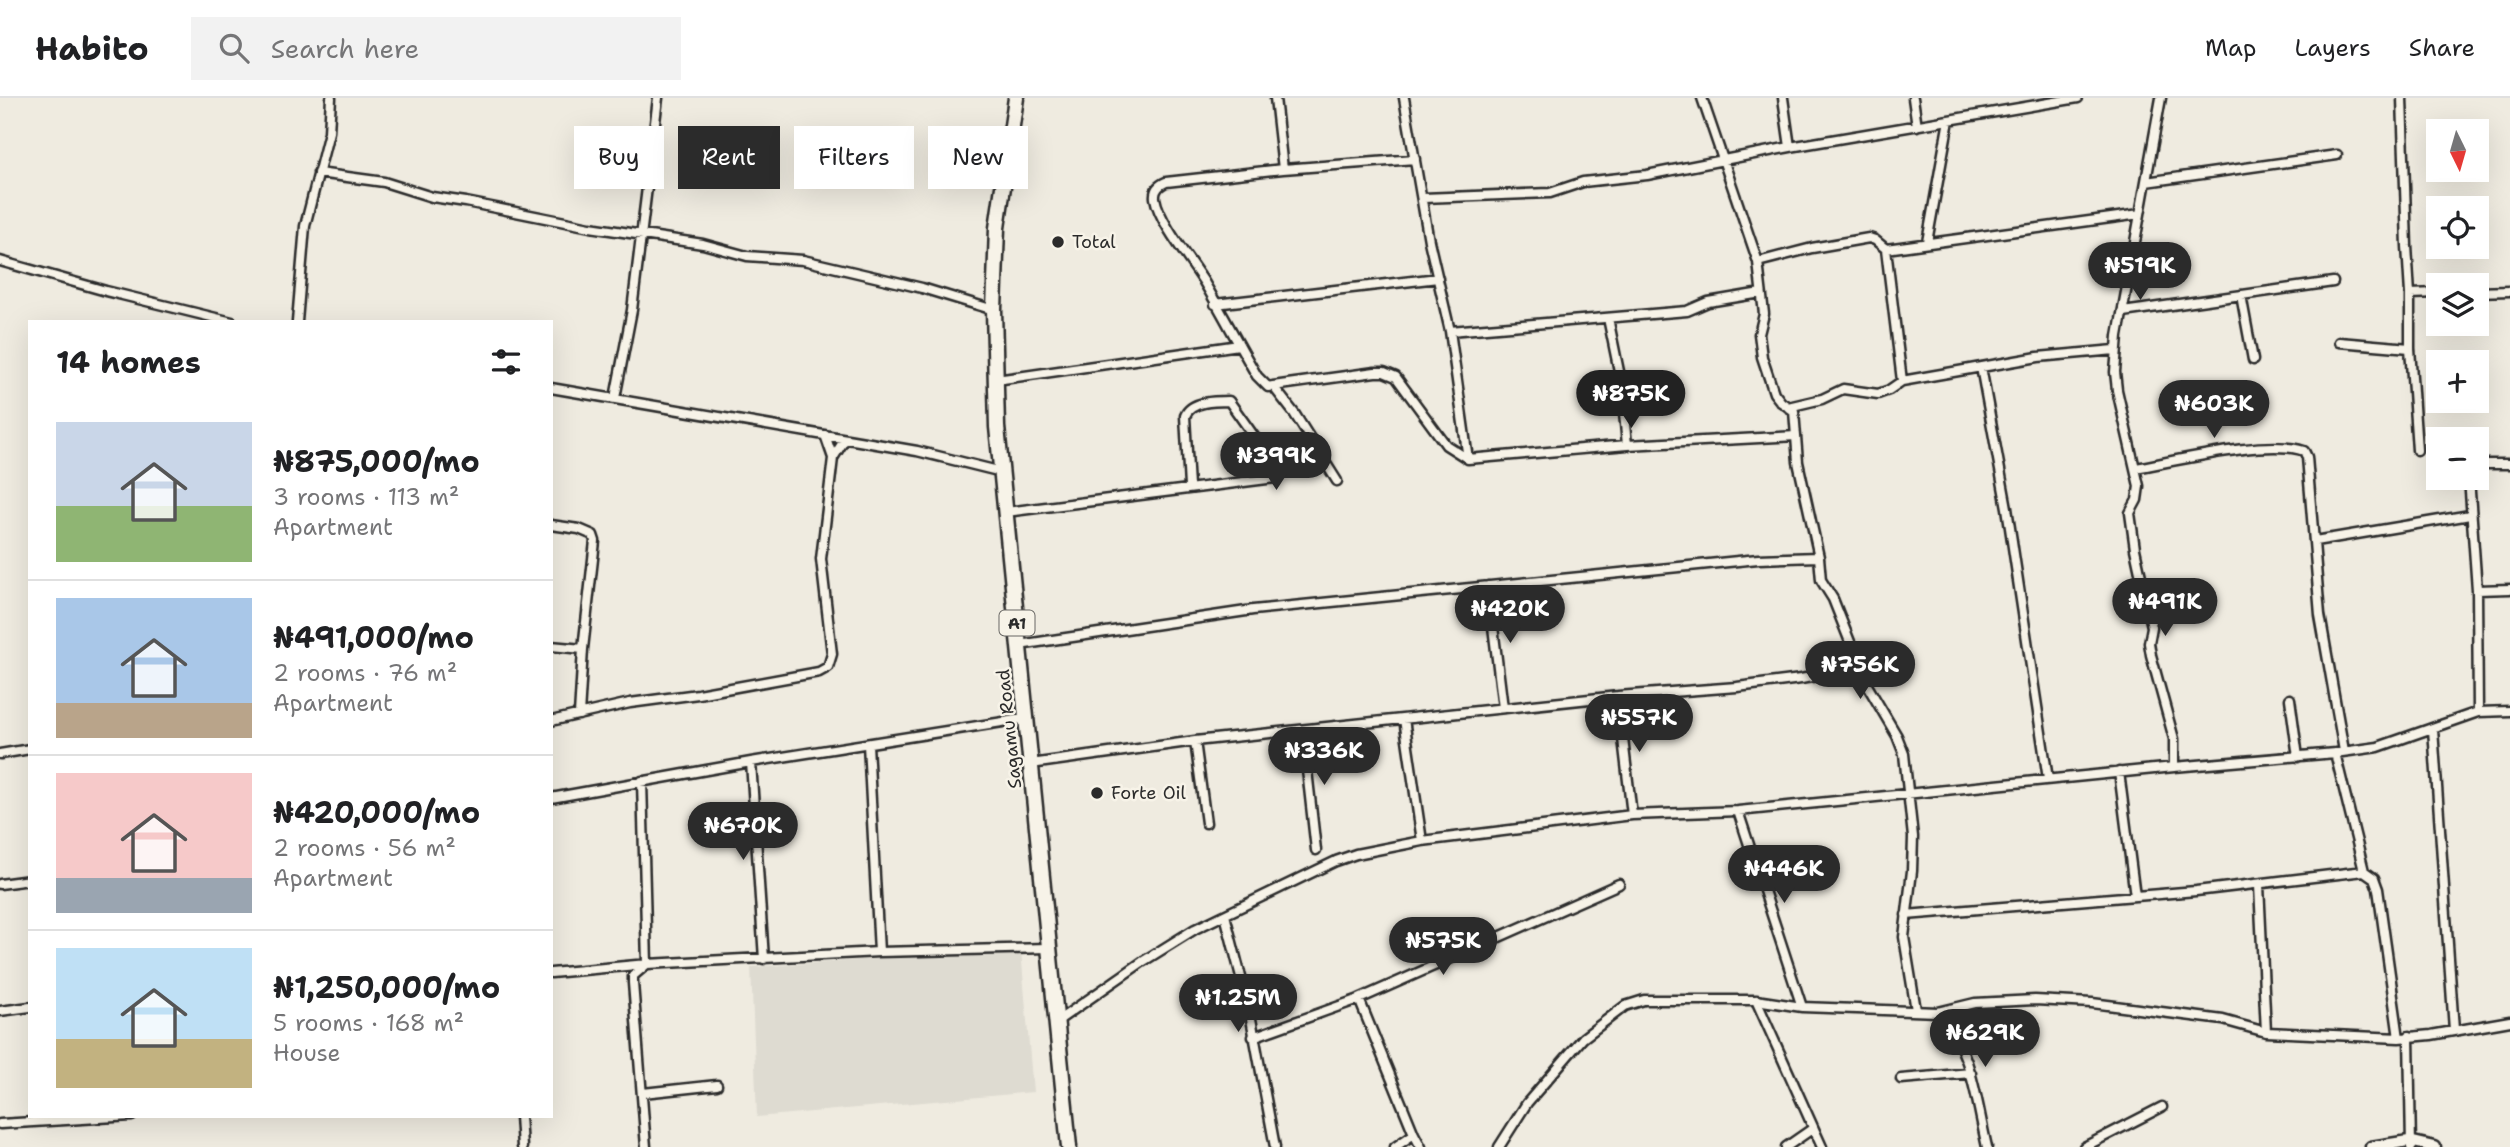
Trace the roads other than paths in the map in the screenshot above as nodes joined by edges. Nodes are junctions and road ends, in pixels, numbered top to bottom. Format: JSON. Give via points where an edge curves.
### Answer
{"nodes":[{"id":1,"x":331,"y":98,"type":"edge"},
{"id":2,"x":659,"y":98,"type":"edge"},
{"id":3,"x":1016,"y":98,"type":"edge"},
{"id":4,"x":1275,"y":98,"type":"edge"},
{"id":5,"x":1404,"y":98,"type":"edge"},
{"id":6,"x":1702,"y":98,"type":"edge"},
{"id":7,"x":1783,"y":98,"type":"edge"},
{"id":8,"x":1913,"y":98,"type":"edge"},
{"id":9,"x":2078,"y":98,"type":"edge"},
{"id":10,"x":2161,"y":98,"type":"edge"},
{"id":11,"x":2402,"y":98,"type":"edge"},
{"id":12,"x":2038,"y":101,"type":"edge"},
{"id":13,"x":1949,"y":120,"type":"junction"},
{"id":14,"x":1917,"y":126,"type":"junction"},
{"id":15,"x":1790,"y":147,"type":"junction"},
{"id":16,"x":2337,"y":155,"type":"dead end"},
{"id":17,"x":1415,"y":159,"type":"junction"},
{"id":18,"x":1724,"y":160,"type":"junction"},
{"id":19,"x":1283,"y":169,"type":"junction"},
{"id":20,"x":318,"y":173,"type":"junction"},
{"id":21,"x":2146,"y":182,"type":"junction"},
{"id":22,"x":1423,"y":198,"type":"junction"},
{"id":23,"x":2140,"y":214,"type":"junction"},
{"id":24,"x":640,"y":233,"type":"junction"},
{"id":25,"x":1927,"y":242,"type":"junction"},
{"id":26,"x":1886,"y":249,"type":"junction"},
{"id":27,"x":0,"y":261,"type":"edge"},
{"id":28,"x":1758,"y":262,"type":"junction"},
{"id":29,"x":1438,"y":278,"type":"junction"},
{"id":30,"x":2333,"y":282,"type":"dead end"},
{"id":31,"x":2510,"y":291,"type":"edge"},
{"id":32,"x":2489,"y":292,"type":"edge"},
{"id":33,"x":1761,"y":293,"type":"junction"},
{"id":34,"x":2426,"y":293,"type":"edge"},
{"id":35,"x":2410,"y":294,"type":"junction"},
{"id":36,"x":2241,"y":295,"type":"junction"},
{"id":37,"x":1215,"y":304,"type":"junction"},
{"id":38,"x":994,"y":310,"type":"junction"},
{"id":39,"x":2123,"y":312,"type":"junction"},
{"id":40,"x":1608,"y":318,"type":"junction"},
{"id":41,"x":224,"y":320,"type":"edge"},
{"id":42,"x":297,"y":320,"type":"edge"},
{"id":43,"x":1450,"y":331,"type":"junction"},
{"id":44,"x":2339,"y":342,"type":"dead end"},
{"id":45,"x":1239,"y":345,"type":"junction"},
{"id":46,"x":2410,"y":348,"type":"junction"},
{"id":47,"x":2115,"y":350,"type":"junction"},
{"id":48,"x":2253,"y":360,"type":"dead end"},
{"id":49,"x":1981,"y":367,"type":"junction"},
{"id":50,"x":996,"y":380,"type":"junction"},
{"id":51,"x":1902,"y":381,"type":"junction"},
{"id":52,"x":1273,"y":386,"type":"junction"},
{"id":53,"x":553,"y":388,"type":"edge"},
{"id":54,"x":615,"y":398,"type":"junction"},
{"id":55,"x":1787,"y":407,"type":"junction"},
{"id":56,"x":825,"y":435,"type":"junction"},
{"id":57,"x":1796,"y":436,"type":"junction"},
{"id":58,"x":845,"y":439,"type":"junction"},
{"id":59,"x":1627,"y":445,"type":"junction"},
{"id":60,"x":2417,"y":450,"type":"dead end"},
{"id":61,"x":833,"y":458,"type":"junction"},
{"id":62,"x":1468,"y":459,"type":"junction"},
{"id":63,"x":2489,"y":464,"type":"edge"},
{"id":64,"x":2510,"y":464,"type":"edge"},
{"id":65,"x":2136,"y":468,"type":"junction"},
{"id":66,"x":1002,"y":472,"type":"junction"},
{"id":67,"x":1337,"y":481,"type":"dead end"},
{"id":68,"x":1189,"y":487,"type":"junction"},
{"id":69,"x":2469,"y":490,"type":"edge"},
{"id":70,"x":1006,"y":512,"type":"junction"},
{"id":71,"x":2470,"y":515,"type":"junction"},
{"id":72,"x":553,"y":526,"type":"edge"},
{"id":73,"x":2315,"y":541,"type":"junction"},
{"id":74,"x":1819,"y":557,"type":"junction"},
{"id":75,"x":1488,"y":586,"type":"junction"},
{"id":76,"x":2510,"y":589,"type":"edge"},
{"id":77,"x":2477,"y":590,"type":"junction"},
{"id":78,"x":1019,"y":645,"type":"junction"},
{"id":79,"x":553,"y":646,"type":"edge"},
{"id":80,"x":583,"y":649,"type":"junction"},
{"id":81,"x":1857,"y":668,"type":"junction"},
{"id":82,"x":1618,"y":696,"type":"junction"},
{"id":83,"x":2290,"y":699,"type":"dead end"},
{"id":84,"x":1503,"y":708,"type":"junction"},
{"id":85,"x":2510,"y":711,"type":"edge"},
{"id":86,"x":2478,"y":712,"type":"junction"},
{"id":87,"x":579,"y":715,"type":"junction"},
{"id":88,"x":1028,"y":718,"type":"junction"},
{"id":89,"x":1404,"y":719,"type":"junction"},
{"id":90,"x":553,"y":720,"type":"edge"},
{"id":91,"x":2433,"y":729,"type":"junction"},
{"id":92,"x":1298,"y":730,"type":"junction"},
{"id":93,"x":1195,"y":741,"type":"junction"},
{"id":94,"x":868,"y":744,"type":"junction"},
{"id":95,"x":28,"y":749,"type":"edge"},
{"id":96,"x":2340,"y":752,"type":"junction"},
{"id":97,"x":0,"y":754,"type":"edge"},
{"id":98,"x":2298,"y":757,"type":"junction"},
{"id":99,"x":751,"y":762,"type":"junction"},
{"id":100,"x":1031,"y":764,"type":"junction"},
{"id":101,"x":2174,"y":767,"type":"junction"},
{"id":102,"x":2119,"y":772,"type":"junction"},
{"id":103,"x":2048,"y":779,"type":"junction"},
{"id":104,"x":642,"y":781,"type":"junction"},
{"id":105,"x":1908,"y":795,"type":"junction"},
{"id":106,"x":553,"y":798,"type":"edge"},
{"id":107,"x":1738,"y":811,"type":"junction"},
{"id":108,"x":1632,"y":815,"type":"junction"},
{"id":109,"x":1206,"y":823,"type":"dead end"},
{"id":110,"x":1422,"y":841,"type":"junction"},
{"id":111,"x":1316,"y":850,"type":"dead end"},
{"id":112,"x":2364,"y":871,"type":"junction"},
{"id":113,"x":28,"y":880,"type":"edge"},
{"id":114,"x":0,"y":884,"type":"edge"},
{"id":115,"x":1619,"y":884,"type":"dead end"},
{"id":116,"x":2259,"y":885,"type":"junction"},
{"id":117,"x":2134,"y":895,"type":"junction"},
{"id":118,"x":1225,"y":915,"type":"junction"},
{"id":119,"x":1906,"y":915,"type":"junction"},
{"id":120,"x":1048,"y":948,"type":"junction"},
{"id":121,"x":879,"y":952,"type":"junction"},
{"id":122,"x":764,"y":959,"type":"junction"},
{"id":123,"x":647,"y":964,"type":"junction"},
{"id":124,"x":553,"y":973,"type":"edge"},
{"id":125,"x":1359,"y":999,"type":"junction"},
{"id":126,"x":1756,"y":1000,"type":"junction"},
{"id":127,"x":28,"y":1007,"type":"edge"},
{"id":128,"x":1802,"y":1007,"type":"junction"},
{"id":129,"x":1916,"y":1010,"type":"junction"},
{"id":130,"x":0,"y":1011,"type":"edge"},
{"id":131,"x":1938,"y":1012,"type":"junction"},
{"id":132,"x":2510,"y":1021,"type":"edge"},
{"id":133,"x":1056,"y":1022,"type":"junction"},
{"id":134,"x":2454,"y":1030,"type":"junction"},
{"id":135,"x":2266,"y":1032,"type":"junction"},
{"id":136,"x":2409,"y":1036,"type":"junction"},
{"id":137,"x":1253,"y":1037,"type":"junction"},
{"id":138,"x":2399,"y":1038,"type":"junction"},
{"id":139,"x":1971,"y":1073,"type":"junction"},
{"id":140,"x":1902,"y":1079,"type":"dead end"},
{"id":141,"x":718,"y":1085,"type":"dead end"},
{"id":142,"x":643,"y":1093,"type":"junction"},
{"id":143,"x":2162,"y":1107,"type":"dead end"},
{"id":144,"x":99,"y":1118,"type":"edge"},
{"id":145,"x":520,"y":1118,"type":"edge"},
{"id":146,"x":0,"y":1124,"type":"edge"},
{"id":147,"x":1812,"y":1129,"type":"junction"},
{"id":148,"x":1413,"y":1134,"type":"junction"},
{"id":149,"x":2410,"y":1144,"type":"edge"},
{"id":150,"x":522,"y":1147,"type":"edge"},
{"id":151,"x":646,"y":1147,"type":"edge"},
{"id":152,"x":1069,"y":1147,"type":"edge"},
{"id":153,"x":1275,"y":1147,"type":"edge"},
{"id":154,"x":1395,"y":1147,"type":"edge"},
{"id":155,"x":1421,"y":1147,"type":"edge"},
{"id":156,"x":1499,"y":1147,"type":"edge"},
{"id":157,"x":1786,"y":1147,"type":"edge"},
{"id":158,"x":1822,"y":1147,"type":"edge"},
{"id":159,"x":1987,"y":1147,"type":"edge"},
{"id":160,"x":2084,"y":1147,"type":"edge"},
{"id":161,"x":2371,"y":1147,"type":"edge"},
{"id":162,"x":2435,"y":1147,"type":"edge"}],
"edges":[{"from":1,"to":20,"type":"street","via":[[329,132]]},
{"from":2,"to":24,"type":"street"},
{"from":3,"to":38,"type":"highway","name":"Sagamu Road","number":"A1","via":[[997,228]]},
{"from":4,"to":19,"type":"street"},
{"from":5,"to":17,"type":"street"},
{"from":6,"to":18,"type":"street"},
{"from":7,"to":15,"type":"street"},
{"from":8,"to":14,"type":"street"},
{"from":9,"to":12,"type":"street"},
{"from":10,"to":21,"type":"street"},
{"from":11,"to":35,"type":"street"},
{"from":12,"to":13,"type":"street"},
{"from":13,"to":14,"type":"street"},
{"from":13,"to":25,"type":"street"},
{"from":14,"to":15,"type":"street"},
{"from":15,"to":18,"type":"street"},
{"from":16,"to":21,"type":"street"},
{"from":17,"to":19,"type":"street"},
{"from":17,"to":22,"type":"street"},
{"from":18,"to":22,"type":"street","via":[[1550,192]]},
{"from":18,"to":28,"type":"street"},
{"from":19,"to":37,"type":"street","via":[[1166,182],[1156,191],[1158,207],[1171,232]]},
{"from":20,"to":24,"type":"street"},
{"from":20,"to":42,"type":"street","via":[[305,226]]},
{"from":21,"to":23,"type":"street"},
{"from":22,"to":29,"type":"street"},
{"from":23,"to":25,"type":"street"},
{"from":23,"to":39,"type":"street"},
{"from":24,"to":38,"type":"street","via":[[747,256],[803,260]]},
{"from":24,"to":54,"type":"street","via":[[632,310]]},
{"from":25,"to":26,"type":"street"},
{"from":26,"to":28,"type":"street","via":[[1869,238]]},
{"from":26,"to":51,"type":"street"},
{"from":27,"to":41,"type":"street"},
{"from":28,"to":33,"type":"street"},
{"from":29,"to":37,"type":"street"},
{"from":29,"to":43,"type":"street"},
{"from":30,"to":36,"type":"street"},
{"from":31,"to":32,"type":"street"},
{"from":33,"to":40,"type":"street","via":[[1708,302],[1687,311]]},
{"from":33,"to":55,"type":"street","via":[[1762,357],[1774,393]]},
{"from":34,"to":35,"type":"street"},
{"from":35,"to":46,"type":"street"},
{"from":36,"to":39,"type":"street"},
{"from":36,"to":48,"type":"street"},
{"from":37,"to":45,"type":"street"},
{"from":38,"to":50,"type":"highway","name":"Sagamu Road","number":"A1"},
{"from":39,"to":47,"type":"street"},
{"from":40,"to":43,"type":"street"},
{"from":40,"to":59,"type":"street","via":[[1621,381]]},
{"from":43,"to":62,"type":"street"},
{"from":44,"to":46,"type":"street"},
{"from":45,"to":50,"type":"street"},
{"from":45,"to":52,"type":"street","via":[[1262,383]]},
{"from":46,"to":60,"type":"street"},
{"from":47,"to":49,"type":"street"},
{"from":47,"to":65,"type":"street","via":[[2117,390]]},
{"from":49,"to":51,"type":"street"},
{"from":49,"to":103,"type":"street"},
{"from":50,"to":66,"type":"highway","name":"Sagamu Road","number":"A1"},
{"from":51,"to":55,"type":"street","via":[[1878,394],[1843,389]]},
{"from":52,"to":62,"type":"street","via":[[1375,372],[1390,374],[1446,445]]},
{"from":52,"to":67,"type":"street"},
{"from":53,"to":54,"type":"street"},
{"from":54,"to":56,"type":"street"},
{"from":55,"to":57,"type":"street","via":[[1794,411]]},
{"from":56,"to":58,"type":"street"},
{"from":56,"to":61,"type":"street"},
{"from":57,"to":59,"type":"street"},
{"from":57,"to":74,"type":"street"},
{"from":58,"to":61,"type":"street"},
{"from":58,"to":66,"type":"street"},
{"from":59,"to":62,"type":"street"},
{"from":61,"to":87,"type":"street","via":[[821,559],[831,634],[828,667]]},
{"from":63,"to":64,"type":"street"},
{"from":65,"to":73,"type":"street","via":[[2259,448],[2304,451]]},
{"from":65,"to":101,"type":"street","via":[[2139,486],[2131,522],[2152,627],[2151,655],[2174,739]]},
{"from":66,"to":70,"type":"highway","name":"Sagamu Road","number":"A1"},
{"from":68,"to":68,"type":"street","via":[[1275,478],[1278,474],[1229,401],[1188,409]]},
{"from":68,"to":70,"type":"street"},
{"from":69,"to":71,"type":"street"},
{"from":70,"to":78,"type":"highway","name":"Sagamu Road","number":"A1"},
{"from":71,"to":73,"type":"street"},
{"from":71,"to":77,"type":"street"},
{"from":72,"to":80,"type":"street","via":[[579,529],[596,541]]},
{"from":73,"to":96,"type":"street","via":[[2320,615]]},
{"from":74,"to":75,"type":"street"},
{"from":74,"to":81,"type":"street","via":[[1821,580],[1833,599]]},
{"from":75,"to":78,"type":"street","via":[[1253,610]]},
{"from":75,"to":84,"type":"street"},
{"from":76,"to":77,"type":"street"},
{"from":77,"to":86,"type":"street"},
{"from":78,"to":88,"type":"highway","name":"Sagamu Road","number":"A1"},
{"from":79,"to":80,"type":"street"},
{"from":80,"to":87,"type":"street"},
{"from":81,"to":82,"type":"street","via":[[1737,687]]},
{"from":81,"to":105,"type":"street","via":[[1897,736],[1904,754]]},
{"from":82,"to":84,"type":"street"},
{"from":82,"to":108,"type":"street"},
{"from":83,"to":98,"type":"street"},
{"from":84,"to":89,"type":"street"},
{"from":85,"to":86,"type":"street"},
{"from":86,"to":91,"type":"street"},
{"from":87,"to":90,"type":"street"},
{"from":88,"to":94,"type":"street"},
{"from":88,"to":100,"type":"highway","name":"Sagamu Road","number":"A1"},
{"from":89,"to":92,"type":"street"},
{"from":89,"to":110,"type":"street"},
{"from":91,"to":96,"type":"street","via":[[2378,747]]},
{"from":91,"to":134,"type":"street"},
{"from":92,"to":93,"type":"street"},
{"from":92,"to":111,"type":"street"},
{"from":93,"to":100,"type":"street"},
{"from":93,"to":109,"type":"street"},
{"from":94,"to":99,"type":"street"},
{"from":94,"to":121,"type":"street"},
{"from":95,"to":97,"type":"street"},
{"from":96,"to":98,"type":"street"},
{"from":96,"to":112,"type":"street"},
{"from":98,"to":101,"type":"street"},
{"from":99,"to":104,"type":"street"},
{"from":99,"to":122,"type":"street"},
{"from":100,"to":120,"type":"highway","name":"Sagamu Road","number":"A1"},
{"from":101,"to":102,"type":"street"},
{"from":102,"to":103,"type":"street"},
{"from":102,"to":117,"type":"street"},
{"from":103,"to":105,"type":"street"},
{"from":104,"to":106,"type":"street"},
{"from":104,"to":123,"type":"street"},
{"from":105,"to":107,"type":"street"},
{"from":105,"to":119,"type":"street","via":[[1913,856]]},
{"from":107,"to":108,"type":"street"},
{"from":107,"to":128,"type":"street"},
{"from":108,"to":110,"type":"street"},
{"from":110,"to":118,"type":"street","via":[[1336,861]]},
{"from":112,"to":116,"type":"street"},
{"from":112,"to":138,"type":"street","via":[[2374,878],[2378,889]]},
{"from":113,"to":114,"type":"street"},
{"from":115,"to":125,"type":"street"},
{"from":116,"to":117,"type":"street"},
{"from":116,"to":135,"type":"street"},
{"from":117,"to":119,"type":"street"},
{"from":118,"to":133,"type":"street","via":[[1142,962]]},
{"from":118,"to":137,"type":"street"},
{"from":119,"to":129,"type":"street","via":[[1904,937]]},
{"from":120,"to":121,"type":"street"},
{"from":120,"to":133,"type":"highway","name":"Sagamu Road","number":"A1"},
{"from":121,"to":122,"type":"street"},
{"from":122,"to":123,"type":"street"},
{"from":123,"to":124,"type":"street"},
{"from":123,"to":142,"type":"street","via":[[633,976]]},
{"from":125,"to":137,"type":"street"},
{"from":125,"to":148,"type":"street"},
{"from":126,"to":128,"type":"street"},
{"from":126,"to":147,"type":"street"},
{"from":126,"to":156,"type":"street","via":[[1644,1000],[1625,1006],[1583,1038],[1527,1103]]},
{"from":127,"to":130,"type":"street"},
{"from":128,"to":129,"type":"street"},
{"from":129,"to":131,"type":"street"},
{"from":131,"to":135,"type":"street","via":[[1975,1003],[2092,1003],[2223,1020]]},
{"from":131,"to":139,"type":"street","via":[[1953,1031]]},
{"from":132,"to":134,"type":"street"},
{"from":133,"to":152,"type":"highway","name":"Sagamu Road","number":"A1"},
{"from":134,"to":136,"type":"street"},
{"from":135,"to":138,"type":"street"},
{"from":136,"to":138,"type":"street"},
{"from":136,"to":149,"type":"street"},
{"from":137,"to":153,"type":"street"},
{"from":139,"to":140,"type":"street"},
{"from":139,"to":159,"type":"street"},
{"from":141,"to":142,"type":"street"},
{"from":142,"to":151,"type":"street"},
{"from":143,"to":160,"type":"street"},
{"from":144,"to":146,"type":"street"},
{"from":145,"to":150,"type":"street"},
{"from":147,"to":157,"type":"street"},
{"from":147,"to":158,"type":"street"},
{"from":148,"to":154,"type":"street"},
{"from":148,"to":155,"type":"street"},
{"from":149,"to":161,"type":"street"},
{"from":149,"to":162,"type":"street"}]}
